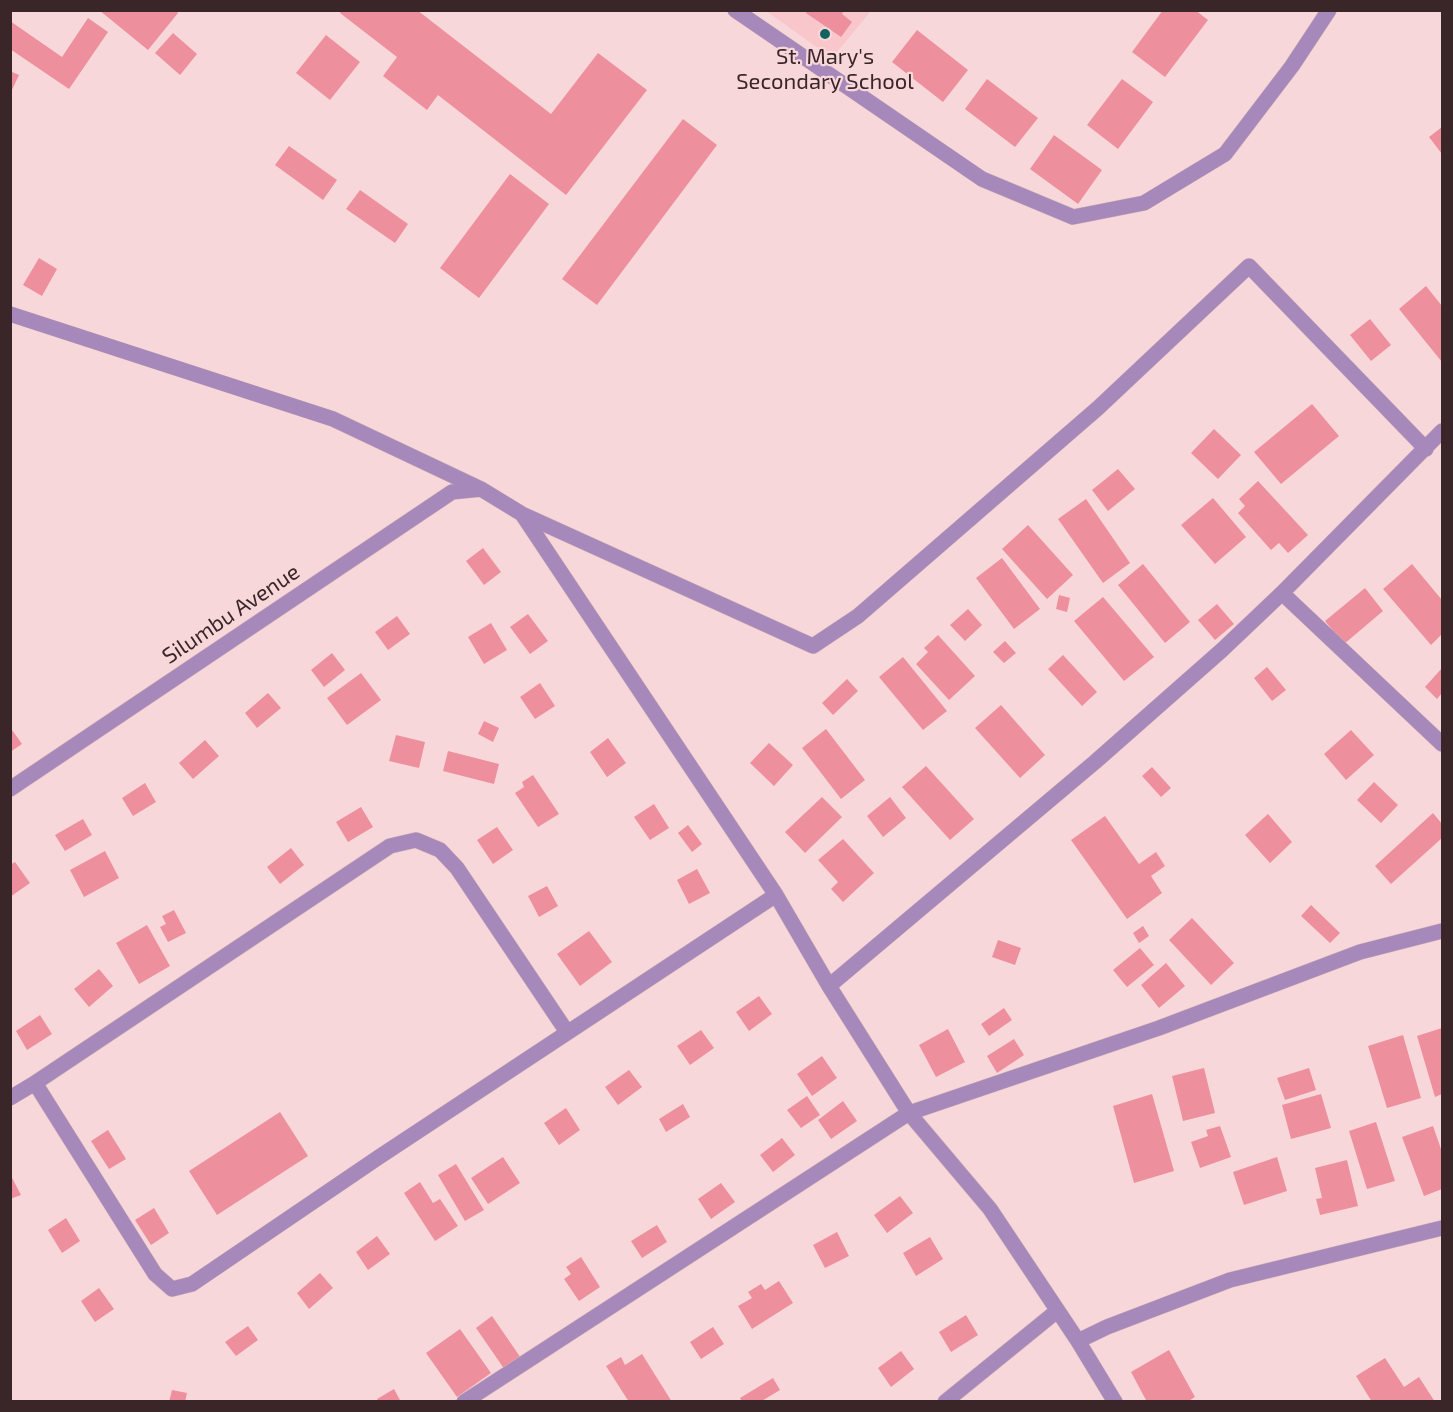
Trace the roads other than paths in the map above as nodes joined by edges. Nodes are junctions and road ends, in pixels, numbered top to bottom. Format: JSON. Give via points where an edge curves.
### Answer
{"nodes":[{"id":1,"x":735,"y":10,"type":"edge"},
{"id":2,"x":1329,"y":10,"type":"edge"},
{"id":3,"x":10,"y":314,"type":"edge"},
{"id":4,"x":1443,"y":431,"type":"edge"},
{"id":5,"x":1426,"y":449,"type":"junction"},
{"id":6,"x":481,"y":489,"type":"junction"},
{"id":7,"x":522,"y":514,"type":"junction"},
{"id":8,"x":1282,"y":593,"type":"junction"},
{"id":9,"x":1443,"y":744,"type":"edge"},
{"id":10,"x":10,"y":789,"type":"edge"},
{"id":11,"x":776,"y":895,"type":"junction"},
{"id":12,"x":1443,"y":931,"type":"edge"},
{"id":13,"x":829,"y":986,"type":"junction"},
{"id":14,"x":567,"y":1032,"type":"junction"},
{"id":15,"x":35,"y":1083,"type":"junction"},
{"id":16,"x":10,"y":1098,"type":"edge"},
{"id":17,"x":909,"y":1113,"type":"junction"},
{"id":18,"x":1443,"y":1228,"type":"edge"},
{"id":19,"x":1057,"y":1311,"type":"junction"},
{"id":20,"x":1078,"y":1341,"type":"junction"},
{"id":21,"x":464,"y":1401,"type":"edge"},
{"id":22,"x":945,"y":1401,"type":"edge"},
{"id":23,"x":1115,"y":1401,"type":"edge"}],
"edges":[{"from":1,"to":2,"type":"street","via":[[982,179],[1073,217],[1144,203],[1225,154]]},
{"from":3,"to":6,"type":"street","via":[[333,419]]},
{"from":4,"to":5,"type":"street"},
{"from":5,"to":7,"type":"street","via":[[1249,266],[1098,408],[858,616],[813,646]]},
{"from":5,"to":8,"type":"street"},
{"from":6,"to":7,"type":"street"},
{"from":6,"to":10,"type":"street","name":"Silumbu Avenue","via":[[452,492]]},
{"from":7,"to":11,"type":"street"},
{"from":8,"to":9,"type":"street"},
{"from":8,"to":13,"type":"street","via":[[1095,762]]},
{"from":11,"to":13,"type":"street"},
{"from":11,"to":14,"type":"street"},
{"from":12,"to":17,"type":"street","via":[[1360,952],[1159,1028]]},
{"from":13,"to":17,"type":"street"},
{"from":14,"to":15,"type":"street","via":[[457,868],[440,850],[416,840],[390,846]]},
{"from":14,"to":15,"type":"street","via":[[192,1284],[172,1289],[155,1274]]},
{"from":15,"to":16,"type":"street"},
{"from":17,"to":19,"type":"street","via":[[990,1209]]},
{"from":17,"to":21,"type":"street"},
{"from":18,"to":20,"type":"street","via":[[1230,1280]]},
{"from":19,"to":20,"type":"street"},
{"from":19,"to":22,"type":"street"},
{"from":20,"to":23,"type":"street"}]}
